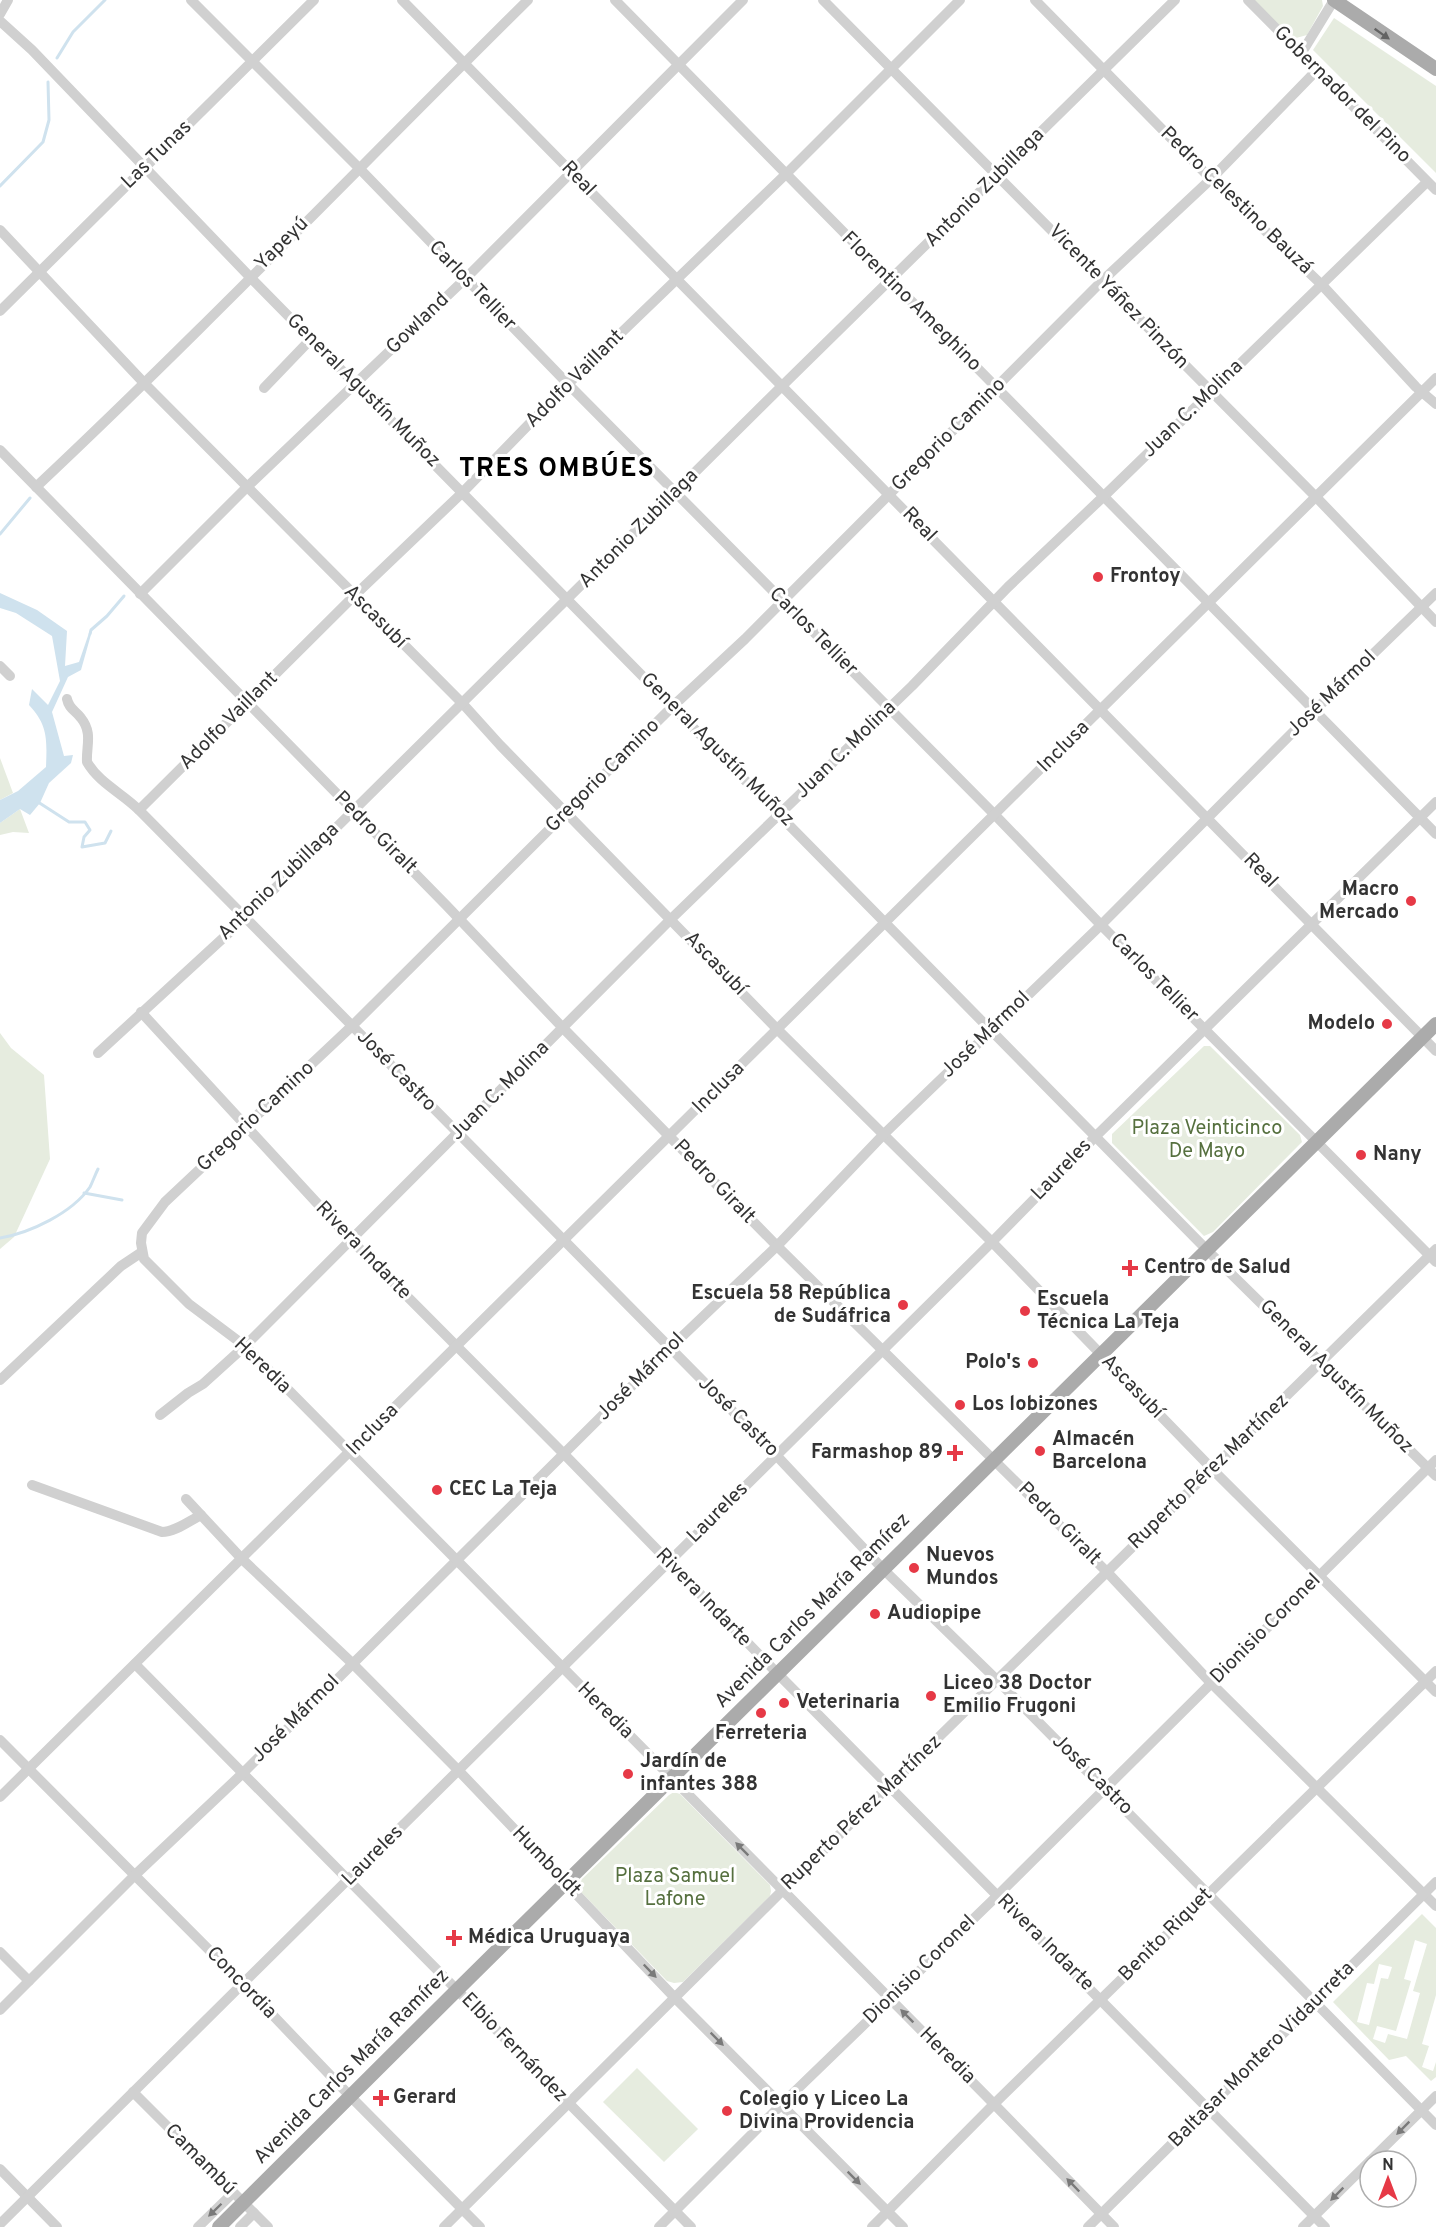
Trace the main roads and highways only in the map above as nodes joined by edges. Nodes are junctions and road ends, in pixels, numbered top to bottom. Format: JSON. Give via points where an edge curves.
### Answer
{"nodes":[{"id":1,"x":1334,"y":0,"type":"edge"},
{"id":2,"x":1436,"y":69,"type":"edge"},
{"id":3,"x":1436,"y":1024,"type":"edge"},
{"id":4,"x":219,"y":2227,"type":"edge"}],
"edges":[{"from":1,"to":2,"type":"main road","one_way":true},
{"from":3,"to":4,"type":"main road","name":"Avenida Carlos María Ramírez"}]}
